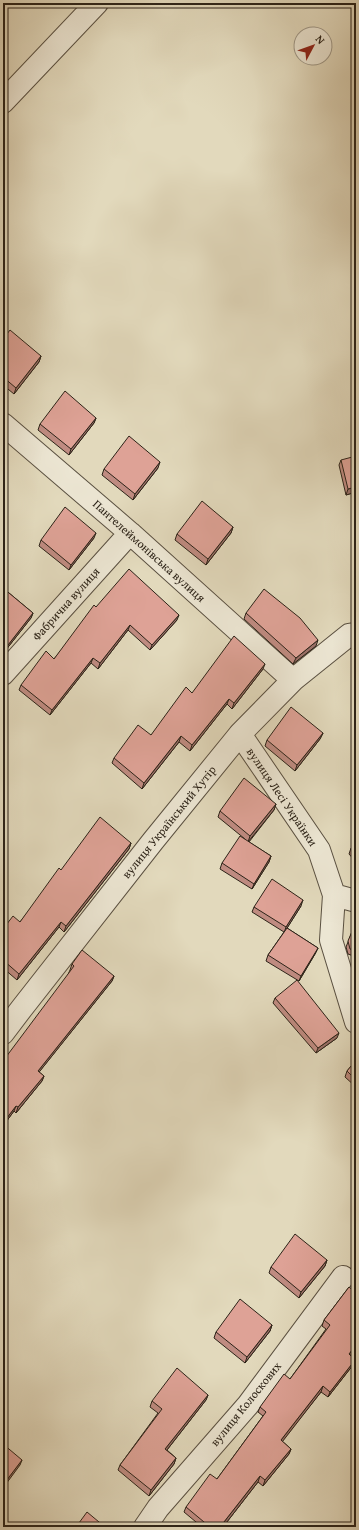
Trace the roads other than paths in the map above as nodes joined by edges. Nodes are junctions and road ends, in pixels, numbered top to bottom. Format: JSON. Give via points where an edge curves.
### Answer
{"nodes":[{"id":1,"x":97,"y":3,"type":"edge"},
{"id":2,"x":3,"y":102,"type":"edge"},
{"id":3,"x":3,"y":424,"type":"edge"},
{"id":4,"x":130,"y":534,"type":"junction"},
{"id":5,"x":356,"y":634,"type":"edge"},
{"id":6,"x":3,"y":674,"type":"edge"},
{"id":7,"x":293,"y":680,"type":"junction"},
{"id":8,"x":240,"y":734,"type":"junction"},
{"id":9,"x":334,"y":895,"type":"junction"},
{"id":10,"x":356,"y":901,"type":"edge"},
{"id":11,"x":356,"y":1022,"type":"edge"},
{"id":12,"x":3,"y":1033,"type":"edge"},
{"id":13,"x":343,"y":1277,"type":"dead end"},
{"id":14,"x":145,"y":1527,"type":"edge"}],
"edges":[{"from":1,"to":2,"type":"street"},
{"from":3,"to":4,"type":"street","name":"Пантелеймонівська вулиця"},
{"from":4,"to":6,"type":"street","name":"Фабрична вулиця"},
{"from":4,"to":7,"type":"street","name":"Пантелеймонівська вулиця"},
{"from":5,"to":7,"type":"street","name":"вулиця Український Хутір","via":[[349,635]]},
{"from":7,"to":8,"type":"street","name":"вулиця Український Хутір"},
{"from":8,"to":9,"type":"street","name":"вулиця Лесі Українки","via":[[319,850]]},
{"from":8,"to":12,"type":"street","name":"вулиця Український Хутір"},
{"from":9,"to":10,"type":"street"},
{"from":9,"to":11,"type":"street","name":"вулиця Лесі Українки","via":[[330,940]]},
{"from":13,"to":14,"type":"street","name":"вулиця Колоскових","via":[[248,1405],[158,1508]]}]}
